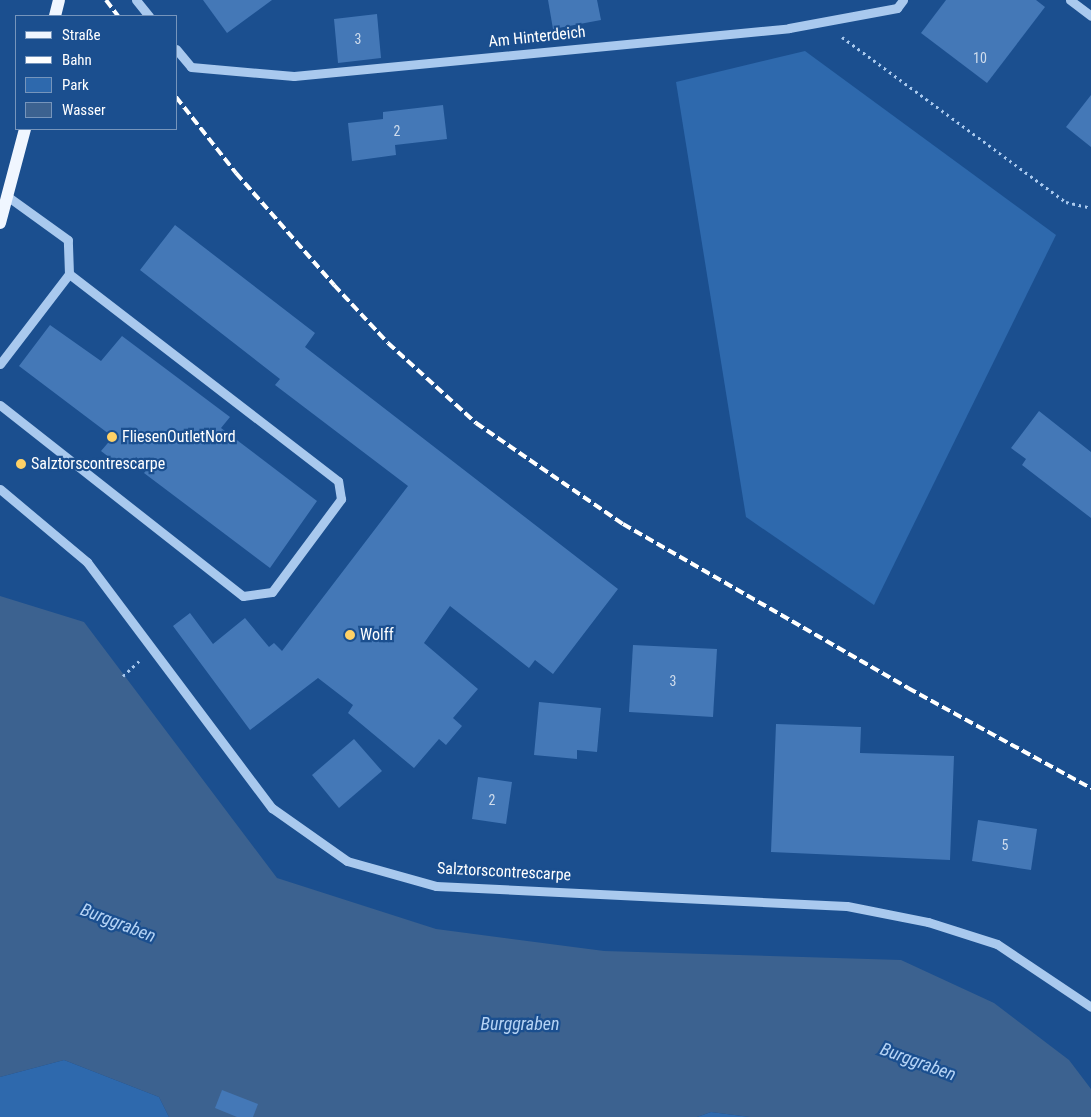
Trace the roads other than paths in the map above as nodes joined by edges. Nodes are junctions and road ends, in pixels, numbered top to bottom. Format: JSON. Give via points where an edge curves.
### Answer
{"nodes":[{"id":1,"x":59,"y":0,"type":"edge"},
{"id":2,"x":136,"y":0,"type":"edge"},
{"id":3,"x":903,"y":0,"type":"edge"},
{"id":4,"x":1070,"y":0,"type":"edge"},
{"id":5,"x":55,"y":15,"type":"edge"},
{"id":6,"x":148,"y":15,"type":"edge"},
{"id":7,"x":1091,"y":16,"type":"edge"},
{"id":8,"x":178,"y":51,"type":"edge"},
{"id":9,"x":25,"y":130,"type":"edge"},
{"id":10,"x":7,"y":196,"type":"junction"},
{"id":11,"x":0,"y":223,"type":"edge"},
{"id":12,"x":69,"y":274,"type":"junction"},
{"id":13,"x":0,"y":364,"type":"edge"},
{"id":14,"x":0,"y":405,"type":"edge"},
{"id":15,"x":0,"y":489,"type":"edge"},
{"id":16,"x":1091,"y":1007,"type":"edge"}],
"edges":[{"from":1,"to":5,"type":"main road"},
{"from":2,"to":6,"type":"street"},
{"from":3,"to":8,"type":"street","name":"Am Hinterdeich","via":[[897,8],[789,28],[294,76],[191,67]]},
{"from":4,"to":7,"type":"street"},
{"from":9,"to":10,"type":"main road"},
{"from":10,"to":11,"type":"main road"},
{"from":10,"to":12,"type":"street","via":[[68,240]]},
{"from":12,"to":13,"type":"street"},
{"from":12,"to":14,"type":"street","via":[[338,481],[341,499],[272,592],[243,596]]},
{"from":15,"to":16,"type":"street","name":"Salztorscontrescarpe","via":[[87,562],[272,808],[347,861],[436,886],[625,893],[865,910],[928,922],[997,944]]}]}
